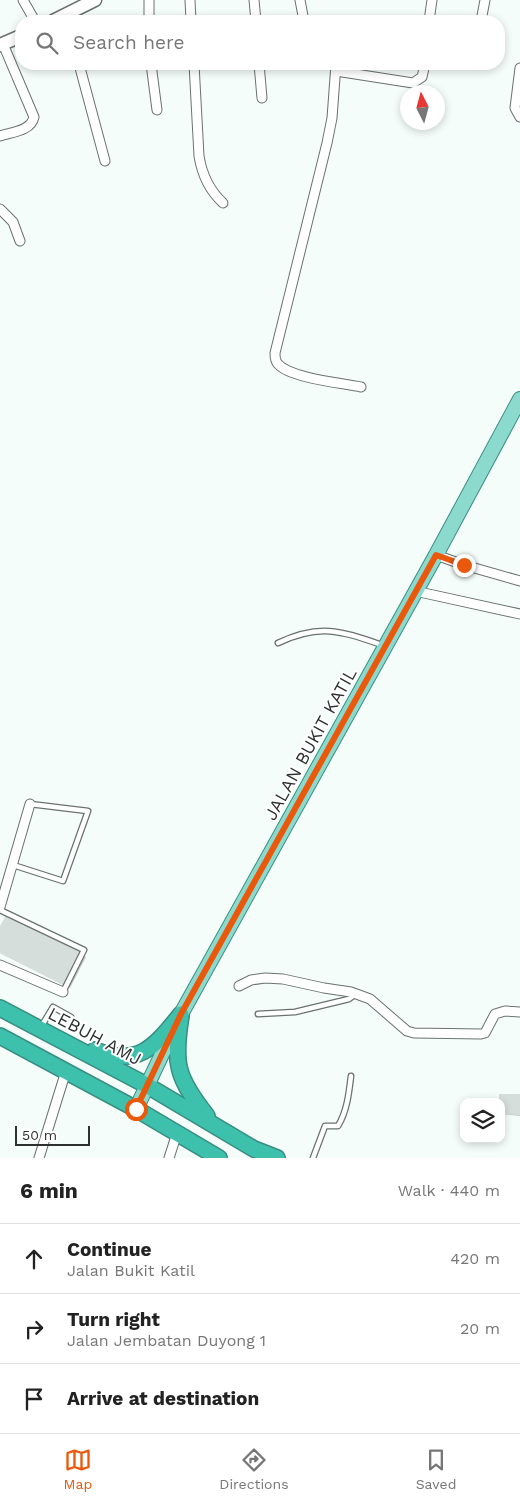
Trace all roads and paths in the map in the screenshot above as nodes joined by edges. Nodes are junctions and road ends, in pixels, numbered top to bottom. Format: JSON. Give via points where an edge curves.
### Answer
{"nodes":[{"id":1,"x":23,"y":0,"type":"edge"},
{"id":2,"x":95,"y":0,"type":"edge"},
{"id":3,"x":149,"y":0,"type":"edge"},
{"id":4,"x":190,"y":0,"type":"edge"},
{"id":5,"x":254,"y":0,"type":"edge"},
{"id":6,"x":300,"y":0,"type":"edge"},
{"id":7,"x":432,"y":0,"type":"edge"},
{"id":8,"x":485,"y":0,"type":"edge"},
{"id":9,"x":32,"y":15,"type":"edge"},
{"id":10,"x":72,"y":15,"type":"edge"},
{"id":11,"x":149,"y":15,"type":"edge"},
{"id":12,"x":191,"y":15,"type":"edge"},
{"id":13,"x":255,"y":15,"type":"edge"},
{"id":14,"x":303,"y":15,"type":"edge"},
{"id":15,"x":430,"y":15,"type":"edge"},
{"id":16,"x":482,"y":15,"type":"edge"},
{"id":17,"x":15,"y":38,"type":"edge"},
{"id":18,"x":1,"y":44,"type":"edge"},
{"id":19,"x":520,"y":68,"type":"edge"},
{"id":20,"x":81,"y":70,"type":"edge"},
{"id":21,"x":152,"y":70,"type":"edge"},
{"id":22,"x":194,"y":70,"type":"edge"},
{"id":23,"x":260,"y":70,"type":"edge"},
{"id":24,"x":336,"y":70,"type":"edge"},
{"id":25,"x":350,"y":70,"type":"edge"},
{"id":26,"x":424,"y":70,"type":"edge"},
{"id":27,"x":262,"y":98,"type":"dead end"},
{"id":28,"x":157,"y":110,"type":"dead end"},
{"id":29,"x":520,"y":117,"type":"edge"},
{"id":30,"x":0,"y":136,"type":"edge"},
{"id":31,"x":105,"y":161,"type":"dead end"},
{"id":32,"x":223,"y":203,"type":"dead end"},
{"id":33,"x":0,"y":209,"type":"edge"},
{"id":34,"x":20,"y":241,"type":"dead end"},
{"id":35,"x":361,"y":387,"type":"dead end"},
{"id":36,"x":520,"y":398,"type":"edge"},
{"id":37,"x":436,"y":555,"type":"junction"},
{"id":38,"x":520,"y":581,"type":"edge"},
{"id":39,"x":416,"y":591,"type":"junction"},
{"id":40,"x":520,"y":614,"type":"edge"},
{"id":41,"x":278,"y":643,"type":"dead end"},
{"id":42,"x":385,"y":646,"type":"junction"},
{"id":43,"x":30,"y":804,"type":"joint"},
{"id":44,"x":13,"y":865,"type":"junction"},
{"id":45,"x":0,"y":909,"type":"edge"},
{"id":46,"x":0,"y":965,"type":"edge"},
{"id":47,"x":239,"y":986,"type":"dead end"},
{"id":48,"x":63,"y":992,"type":"joint"},
{"id":49,"x":357,"y":993,"type":"junction"},
{"id":50,"x":0,"y":1008,"type":"edge"},
{"id":51,"x":520,"y":1012,"type":"edge"},
{"id":52,"x":181,"y":1014,"type":"junction"},
{"id":53,"x":258,"y":1014,"type":"dead end"},
{"id":54,"x":71,"y":1017,"type":"dead end"},
{"id":55,"x":40,"y":1028,"type":"junction"},
{"id":56,"x":0,"y":1036,"type":"edge"},
{"id":57,"x":66,"y":1072,"type":"junction"},
{"id":58,"x":351,"y":1076,"type":"dead end"},
{"id":59,"x":148,"y":1086,"type":"junction"},
{"id":60,"x":136,"y":1109,"type":"junction"},
{"id":61,"x":214,"y":1124,"type":"junction"},
{"id":62,"x":177,"y":1133,"type":"junction"},
{"id":63,"x":39,"y":1158,"type":"edge"},
{"id":64,"x":169,"y":1158,"type":"edge"},
{"id":65,"x":219,"y":1158,"type":"edge"},
{"id":66,"x":277,"y":1158,"type":"edge"},
{"id":67,"x":313,"y":1158,"type":"edge"}],
"edges":[{"from":1,"to":9,"type":"street"},
{"from":2,"to":10,"type":"street"},
{"from":3,"to":11,"type":"street"},
{"from":4,"to":12,"type":"street"},
{"from":5,"to":13,"type":"street"},
{"from":6,"to":14,"type":"street"},
{"from":7,"to":15,"type":"street"},
{"from":8,"to":16,"type":"street"},
{"from":17,"to":18,"type":"street"},
{"from":18,"to":30,"type":"street","via":[[34,117],[28,128]]},
{"from":19,"to":29,"type":"street","via":[[515,108]]},
{"from":20,"to":31,"type":"street"},
{"from":21,"to":28,"type":"street"},
{"from":22,"to":32,"type":"street","via":[[201,169],[213,194]]},
{"from":23,"to":27,"type":"street"},
{"from":24,"to":35,"type":"street","via":[[327,143],[275,353],[278,364],[293,374]]},
{"from":25,"to":26,"type":"street","via":[[413,83],[422,77]]},
{"from":33,"to":34,"type":"street","via":[[13,222]]},
{"from":36,"to":37,"type":"main road","name":"JALAN BUKIT KATIL"},
{"from":37,"to":38,"type":"street"},
{"from":37,"to":39,"type":"main road","name":"JALAN BUKIT KATIL"},
{"from":39,"to":40,"type":"street"},
{"from":39,"to":42,"type":"main road","name":"JALAN BUKIT KATIL"},
{"from":41,"to":42,"type":"lane","via":[[319,630],[349,634]]},
{"from":42,"to":52,"type":"main road","name":"JALAN BUKIT KATIL"},
{"from":43,"to":44,"type":"street"},
{"from":43,"to":44,"type":"lane","via":[[88,811],[63,881]]},
{"from":44,"to":45,"type":"street"},
{"from":45,"to":48,"type":"lane","via":[[84,950]]},
{"from":46,"to":48,"type":"street"},
{"from":47,"to":49,"type":"street","via":[[251,980],[283,979]]},
{"from":49,"to":51,"type":"street","via":[[370,999],[407,1031],[414,1033],[481,1034],[485,1033],[495,1014]]},
{"from":49,"to":53,"type":"lane","via":[[349,999],[295,1012]]},
{"from":50,"to":55,"type":"highway","name":"LEBUH AMJ"},
{"from":52,"to":55,"type":"highway","via":[[155,1045],[142,1053],[128,1056],[102,1053]]},
{"from":52,"to":59,"type":"main road","name":"JALAN BUKIT KATIL"},
{"from":52,"to":61,"type":"highway","via":[[177,1038],[180,1071],[191,1096]]},
{"from":54,"to":55,"type":"lane","via":[[53,1007]]},
{"from":55,"to":59,"type":"highway","name":"LEBUH AMJ"},
{"from":56,"to":57,"type":"highway"},
{"from":57,"to":60,"type":"highway"},
{"from":57,"to":63,"type":"street"},
{"from":58,"to":67,"type":"lane","via":[[349,1098],[338,1126],[325,1126]]},
{"from":59,"to":60,"type":"main road","name":"JALAN BUKIT KATIL"},
{"from":59,"to":61,"type":"highway","name":"LEBUH AMJ"},
{"from":60,"to":62,"type":"highway"},
{"from":61,"to":66,"type":"highway","name":"LEBUH AMJ","via":[[254,1149]]},
{"from":62,"to":64,"type":"street"},
{"from":62,"to":65,"type":"highway"}]}
